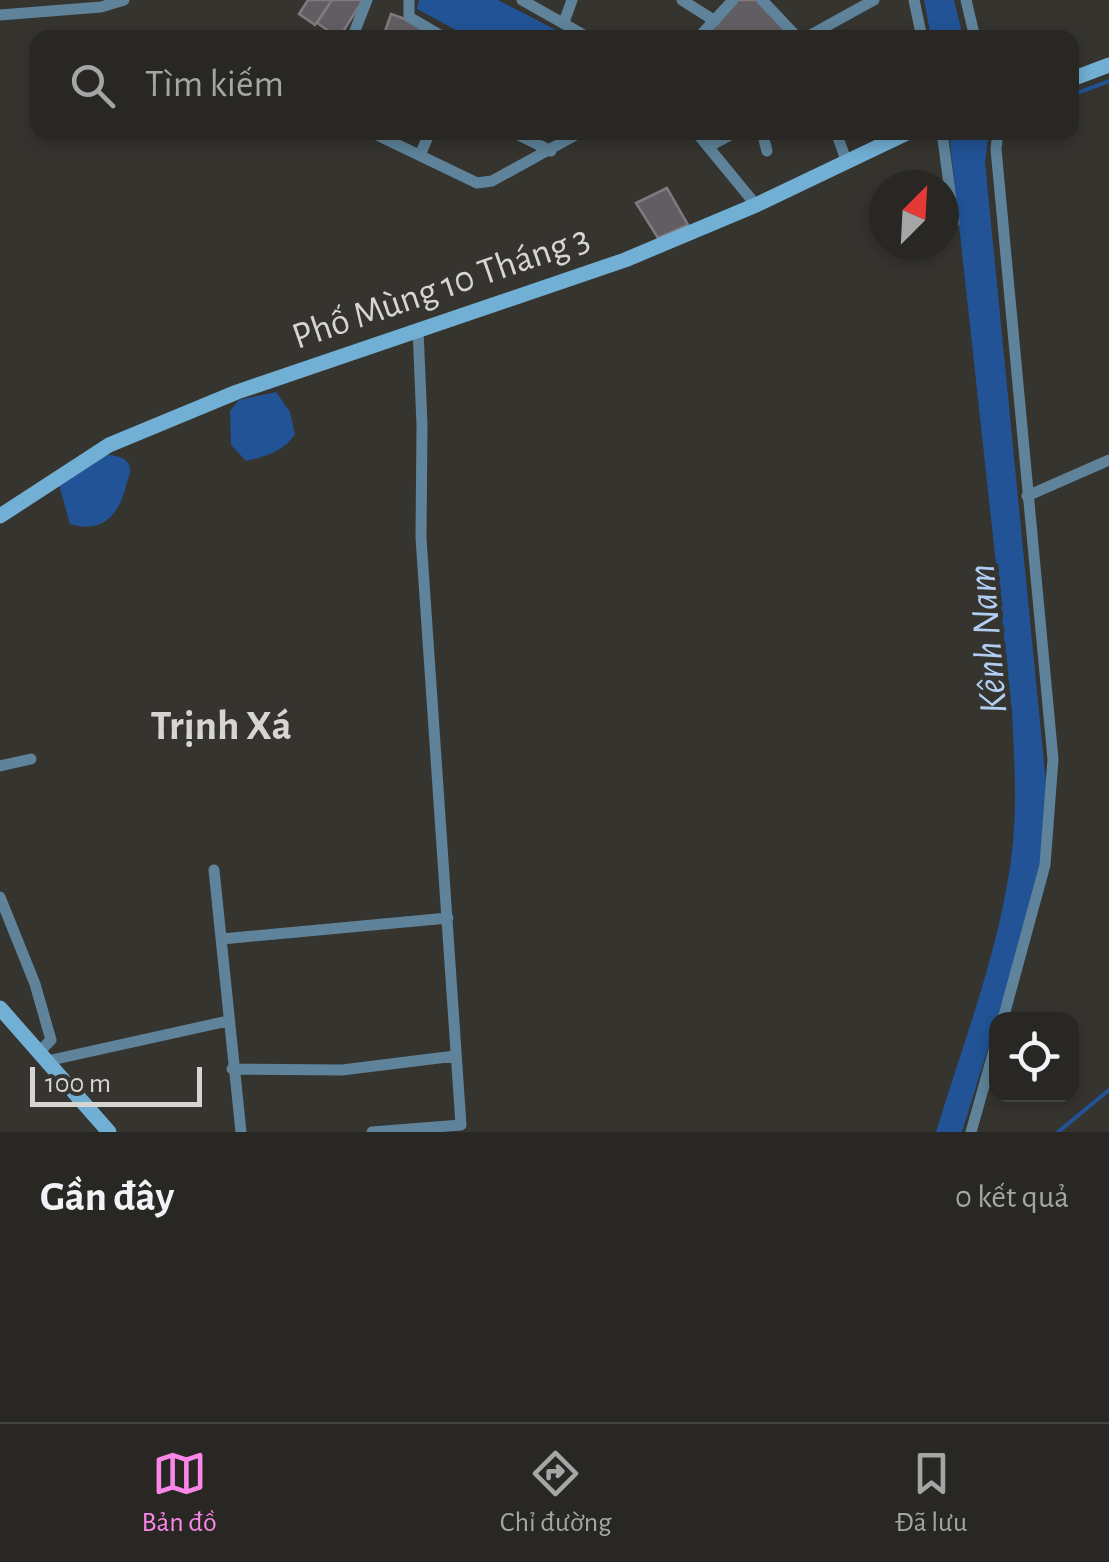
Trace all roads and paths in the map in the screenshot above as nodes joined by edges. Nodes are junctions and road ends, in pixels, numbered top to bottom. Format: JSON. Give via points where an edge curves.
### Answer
{"nodes":[{"id":1,"x":124,"y":0,"type":"edge"},
{"id":2,"x":367,"y":0,"type":"edge"},
{"id":3,"x":409,"y":0,"type":"edge"},
{"id":4,"x":522,"y":0,"type":"edge"},
{"id":5,"x":572,"y":0,"type":"edge"},
{"id":6,"x":682,"y":0,"type":"edge"},
{"id":7,"x":733,"y":0,"type":"edge"},
{"id":8,"x":762,"y":0,"type":"edge"},
{"id":9,"x":874,"y":0,"type":"edge"},
{"id":10,"x":914,"y":0,"type":"edge"},
{"id":11,"x":966,"y":0,"type":"edge"},
{"id":12,"x":59,"y":5,"type":"edge"},
{"id":13,"x":0,"y":14,"type":"edge"},
{"id":14,"x":715,"y":21,"type":"junction"},
{"id":15,"x":564,"y":22,"type":"junction"},
{"id":16,"x":355,"y":30,"type":"edge"},
{"id":17,"x":431,"y":30,"type":"edge"},
{"id":18,"x":577,"y":30,"type":"edge"},
{"id":19,"x":706,"y":30,"type":"edge"},
{"id":20,"x":794,"y":30,"type":"edge"},
{"id":21,"x":817,"y":30,"type":"edge"},
{"id":22,"x":920,"y":30,"type":"edge"},
{"id":23,"x":973,"y":30,"type":"edge"},
{"id":24,"x":1109,"y":66,"type":"edge"},
{"id":25,"x":1079,"y":77,"type":"edge"},
{"id":26,"x":387,"y":140,"type":"edge"},
{"id":27,"x":427,"y":140,"type":"edge"},
{"id":28,"x":528,"y":140,"type":"edge"},
{"id":29,"x":569,"y":140,"type":"edge"},
{"id":30,"x":702,"y":140,"type":"edge"},
{"id":31,"x":721,"y":140,"type":"edge"},
{"id":32,"x":764,"y":140,"type":"edge"},
{"id":33,"x":839,"y":140,"type":"edge"},
{"id":34,"x":891,"y":140,"type":"edge"},
{"id":35,"x":943,"y":140,"type":"edge"},
{"id":36,"x":997,"y":140,"type":"edge"},
{"id":37,"x":708,"y":147,"type":"junction"},
{"id":38,"x":767,"y":151,"type":"dead end"},
{"id":39,"x":551,"y":152,"type":"junction"},
{"id":40,"x":420,"y":156,"type":"junction"},
{"id":41,"x":846,"y":160,"type":"junction"},
{"id":42,"x":947,"y":170,"type":"edge"},
{"id":43,"x":756,"y":205,"type":"junction"},
{"id":44,"x":418,"y":329,"type":"junction"},
{"id":45,"x":1109,"y":460,"type":"edge"},
{"id":46,"x":1027,"y":496,"type":"junction"},
{"id":47,"x":0,"y":516,"type":"edge"},
{"id":48,"x":31,"y":759,"type":"dead end"},
{"id":49,"x":0,"y":766,"type":"edge"},
{"id":50,"x":214,"y":870,"type":"dead end"},
{"id":51,"x":0,"y":897,"type":"edge"},
{"id":52,"x":448,"y":918,"type":"junction"},
{"id":53,"x":222,"y":939,"type":"junction"},
{"id":54,"x":0,"y":1008,"type":"edge"},
{"id":55,"x":1005,"y":1012,"type":"edge"},
{"id":56,"x":228,"y":1020,"type":"junction"},
{"id":57,"x":43,"y":1056,"type":"junction"},
{"id":58,"x":455,"y":1056,"type":"junction"},
{"id":59,"x":989,"y":1068,"type":"edge"},
{"id":60,"x":232,"y":1070,"type":"junction"},
{"id":61,"x":109,"y":1132,"type":"edge"},
{"id":62,"x":241,"y":1132,"type":"edge"},
{"id":63,"x":372,"y":1132,"type":"edge"},
{"id":64,"x":386,"y":1132,"type":"edge"},
{"id":65,"x":971,"y":1132,"type":"edge"}],
"edges":[{"from":1,"to":12,"type":"street"},
{"from":2,"to":16,"type":"street"},
{"from":3,"to":17,"type":"street","via":[[409,17]]},
{"from":4,"to":15,"type":"street"},
{"from":5,"to":15,"type":"street"},
{"from":6,"to":14,"type":"street"},
{"from":7,"to":14,"type":"street"},
{"from":8,"to":20,"type":"street"},
{"from":9,"to":21,"type":"street"},
{"from":10,"to":22,"type":"street"},
{"from":11,"to":23,"type":"street"},
{"from":12,"to":13,"type":"street"},
{"from":14,"to":19,"type":"street"},
{"from":15,"to":18,"type":"street"},
{"from":24,"to":25,"type":"main road"},
{"from":26,"to":40,"type":"street"},
{"from":27,"to":40,"type":"street"},
{"from":28,"to":39,"type":"street"},
{"from":29,"to":39,"type":"street"},
{"from":30,"to":37,"type":"street"},
{"from":31,"to":37,"type":"street"},
{"from":32,"to":38,"type":"street"},
{"from":33,"to":41,"type":"street"},
{"from":34,"to":41,"type":"main road","name":"Phố Mùng 10 Tháng 3"},
{"from":35,"to":42,"type":"street"},
{"from":36,"to":46,"type":"street"},
{"from":37,"to":43,"type":"street"},
{"from":39,"to":40,"type":"street","via":[[477,183]]},
{"from":41,"to":43,"type":"main road","name":"Phố Mùng 10 Tháng 3"},
{"from":43,"to":44,"type":"main road","name":"Phố Mùng 10 Tháng 3","via":[[625,260]]},
{"from":44,"to":47,"type":"main road","name":"Phố Mùng 10 Tháng 3","via":[[109,445]]},
{"from":44,"to":52,"type":"street","via":[[421,538]]},
{"from":45,"to":46,"type":"street"},
{"from":46,"to":55,"type":"street","via":[[1053,759],[1045,865]]},
{"from":48,"to":49,"type":"street"},
{"from":50,"to":53,"type":"street"},
{"from":51,"to":57,"type":"street","via":[[52,1040]]},
{"from":52,"to":53,"type":"street"},
{"from":52,"to":58,"type":"street"},
{"from":53,"to":56,"type":"street"},
{"from":54,"to":57,"type":"main road"},
{"from":56,"to":57,"type":"street"},
{"from":56,"to":60,"type":"street"},
{"from":57,"to":61,"type":"main road"},
{"from":58,"to":60,"type":"street","via":[[342,1070]]},
{"from":58,"to":64,"type":"street","via":[[462,1125]]},
{"from":59,"to":65,"type":"street"},
{"from":60,"to":62,"type":"street"},
{"from":63,"to":64,"type":"street"}]}
